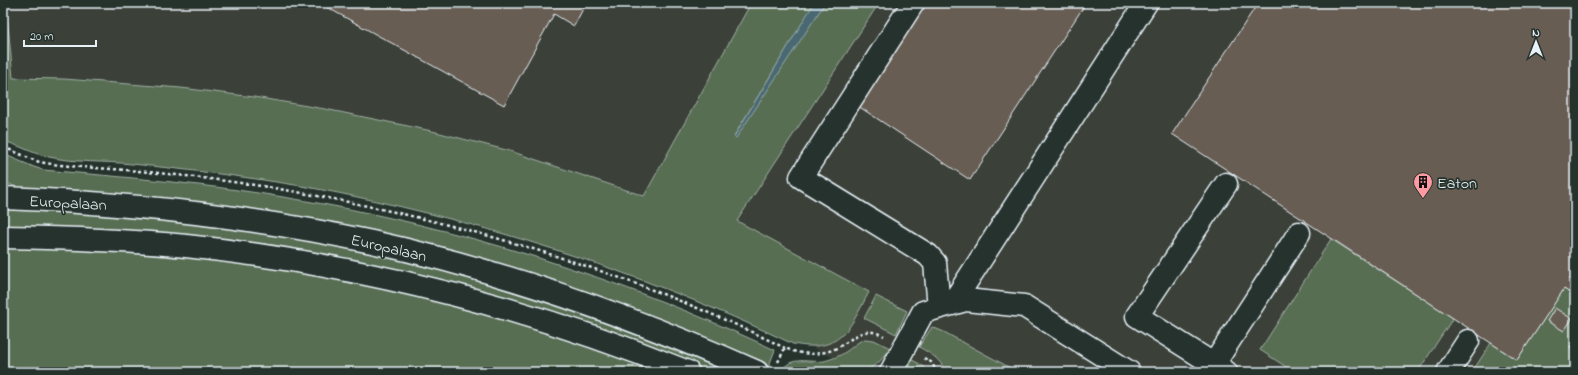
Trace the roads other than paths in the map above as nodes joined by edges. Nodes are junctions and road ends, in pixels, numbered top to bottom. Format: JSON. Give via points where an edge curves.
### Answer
{"nodes":[{"id":1,"x":913,"y":3,"type":"edge"},
{"id":2,"x":1146,"y":3,"type":"edge"},
{"id":3,"x":1226,"y":184,"type":"dead end"},
{"id":4,"x":3,"y":198,"type":"edge"},
{"id":5,"x":1299,"y":234,"type":"dead end"},
{"id":6,"x":3,"y":236,"type":"edge"},
{"id":7,"x":945,"y":305,"type":"junction"},
{"id":8,"x":1468,"y":341,"type":"dead end"},
{"id":9,"x":1220,"y":368,"type":"edge"},
{"id":10,"x":767,"y":369,"type":"edge"},
{"id":11,"x":688,"y":372,"type":"edge"},
{"id":12,"x":891,"y":372,"type":"edge"},
{"id":13,"x":1129,"y":372,"type":"edge"},
{"id":14,"x":1448,"y":372,"type":"edge"}],
"edges":[{"from":1,"to":7,"type":"street","via":[[801,177],[928,255],[935,263]]},
{"from":2,"to":7,"type":"street"},
{"from":3,"to":9,"type":"street","via":[[1137,316]]},
{"from":4,"to":10,"type":"street","name":"Europalaan","via":[[112,204],[187,212],[274,223],[373,242],[487,272],[577,300]]},
{"from":5,"to":9,"type":"street"},
{"from":6,"to":11,"type":"street","name":"Europalaan","via":[[185,246],[272,257],[357,272],[448,292],[522,313]]},
{"from":7,"to":12,"type":"street","via":[[923,312]]},
{"from":7,"to":13,"type":"street","via":[[975,300],[1024,306]]},
{"from":8,"to":14,"type":"street"}]}
